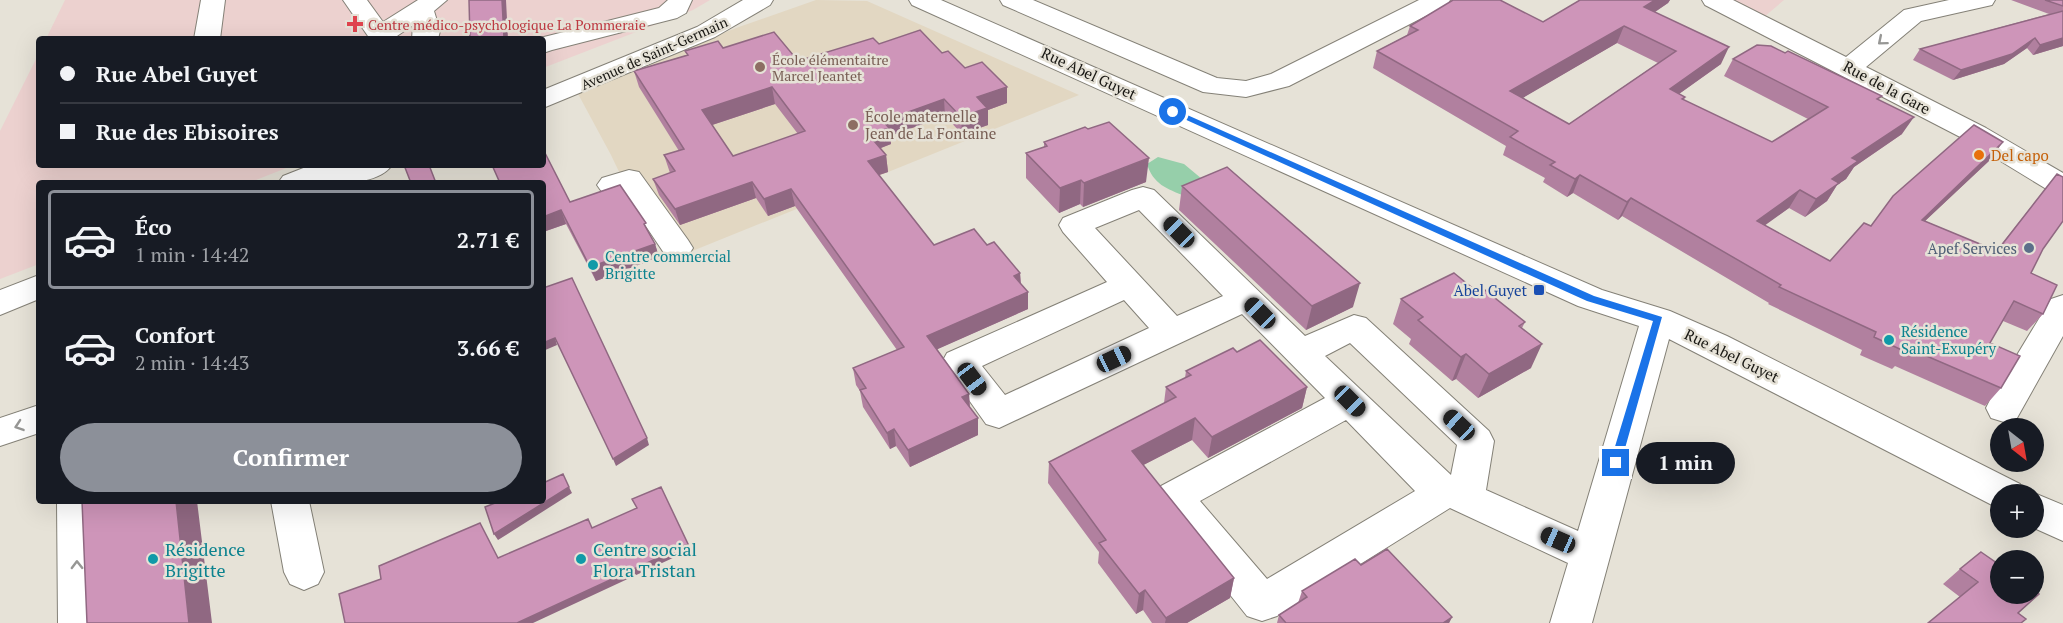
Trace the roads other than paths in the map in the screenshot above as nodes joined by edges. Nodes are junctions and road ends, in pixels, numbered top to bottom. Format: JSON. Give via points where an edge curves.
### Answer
{"nodes":[{"id":1,"x":213,"y":0,"type":"edge"},
{"id":2,"x":356,"y":0,"type":"edge"},
{"id":3,"x":680,"y":0,"type":"edge"},
{"id":4,"x":746,"y":0,"type":"edge"},
{"id":5,"x":761,"y":0,"type":"edge"},
{"id":6,"x":921,"y":0,"type":"edge"},
{"id":7,"x":1012,"y":0,"type":"edge"},
{"id":8,"x":1438,"y":0,"type":"edge"},
{"id":9,"x":1714,"y":0,"type":"edge"},
{"id":10,"x":1983,"y":0,"type":"edge"},
{"id":11,"x":428,"y":4,"type":"edge"},
{"id":12,"x":1057,"y":20,"type":"junction"},
{"id":13,"x":207,"y":36,"type":"edge"},
{"id":14,"x":383,"y":36,"type":"edge"},
{"id":15,"x":385,"y":36,"type":"edge"},
{"id":16,"x":426,"y":36,"type":"edge"},
{"id":17,"x":546,"y":44,"type":"edge"},
{"id":18,"x":1024,"y":44,"type":"junction"},
{"id":19,"x":1850,"y":67,"type":"junction"},
{"id":20,"x":546,"y":84,"type":"edge"},
{"id":21,"x":546,"y":99,"type":"edge"},
{"id":22,"x":330,"y":168,"type":"edge"},
{"id":23,"x":370,"y":168,"type":"edge"},
{"id":24,"x":300,"y":180,"type":"edge"},
{"id":25,"x":340,"y":180,"type":"edge"},
{"id":26,"x":612,"y":185,"type":"edge"},
{"id":27,"x":2061,"y":186,"type":"edge"},
{"id":28,"x":678,"y":248,"type":"dead end"},
{"id":29,"x":1129,"y":285,"type":"junction"},
{"id":30,"x":36,"y":287,"type":"edge"},
{"id":31,"x":36,"y":296,"type":"edge"},
{"id":32,"x":1246,"y":299,"type":"junction"},
{"id":33,"x":0,"y":303,"type":"edge"},
{"id":34,"x":2063,"y":307,"type":"edge"},
{"id":35,"x":0,"y":309,"type":"edge"},
{"id":36,"x":1658,"y":320,"type":"junction"},
{"id":37,"x":1173,"y":332,"type":"junction"},
{"id":38,"x":1301,"y":354,"type":"junction"},
{"id":39,"x":1350,"y":401,"type":"junction"},
{"id":40,"x":2004,"y":408,"type":"edge"},
{"id":41,"x":36,"y":420,"type":"edge"},
{"id":42,"x":0,"y":432,"type":"edge"},
{"id":43,"x":1990,"y":486,"type":"edge"},
{"id":44,"x":1454,"y":496,"type":"junction"},
{"id":45,"x":76,"y":504,"type":"edge"},
{"id":46,"x":291,"y":504,"type":"edge"},
{"id":47,"x":2044,"y":514,"type":"edge"},
{"id":48,"x":2063,"y":524,"type":"edge"},
{"id":49,"x":1590,"y":554,"type":"junction"},
{"id":50,"x":304,"y":572,"type":"dead end"},
{"id":51,"x":79,"y":623,"type":"edge"},
{"id":52,"x":1571,"y":623,"type":"edge"}],
"edges":[{"from":1,"to":13,"type":"street"},
{"from":2,"to":14,"type":"street"},
{"from":3,"to":17,"type":"street","via":[[677,8],[668,13]]},
{"from":4,"to":20,"type":"street","name":"Avenue de Saint-Germain","via":[[698,27]]},
{"from":5,"to":21,"type":"street","name":"Avenue de Saint-Germain","via":[[706,32]]},
{"from":6,"to":18,"type":"street","name":"Rue Abel Guyet"},
{"from":7,"to":12,"type":"street"},
{"from":8,"to":12,"type":"street","via":[[1280,80],[1240,89],[1212,86]]},
{"from":9,"to":19,"type":"street","name":"Rue de la Gare"},
{"from":10,"to":19,"type":"street","one_way":true,"via":[[1913,15]]},
{"from":11,"to":15,"type":"street"},
{"from":11,"to":16,"type":"street"},
{"from":12,"to":18,"type":"street"},
{"from":18,"to":36,"type":"street","name":"Rue Abel Guyet","via":[[1590,298]]},
{"from":19,"to":27,"type":"street","name":"Rue de la Gare","via":[[1987,140]]},
{"from":22,"to":24,"type":"street"},
{"from":23,"to":25,"type":"street"},
{"from":26,"to":28,"type":"street","via":[[629,179]]},
{"from":29,"to":32,"type":"street","via":[[1074,225],[1143,197]]},
{"from":29,"to":37,"type":"street"},
{"from":29,"to":37,"type":"street","via":[[959,362],[999,414]]},
{"from":30,"to":33,"type":"street"},
{"from":31,"to":35,"type":"street"},
{"from":32,"to":37,"type":"street"},
{"from":32,"to":38,"type":"street"},
{"from":34,"to":40,"type":"street"},
{"from":36,"to":43,"type":"street","name":"Rue Abel Guyet","via":[[1716,345]]},
{"from":36,"to":49,"type":"street"},
{"from":38,"to":39,"type":"street"},
{"from":38,"to":44,"type":"street","via":[[1354,327],[1476,441]]},
{"from":39,"to":44,"type":"street"},
{"from":39,"to":44,"type":"street","via":[[1174,496],[1262,603]]},
{"from":41,"to":42,"type":"street","one_way":true},
{"from":44,"to":49,"type":"street"},
{"from":51,"to":45,"type":"street","one_way":true},
{"from":46,"to":50,"type":"street"},
{"from":47,"to":48,"type":"street"},
{"from":49,"to":52,"type":"street"}]}
